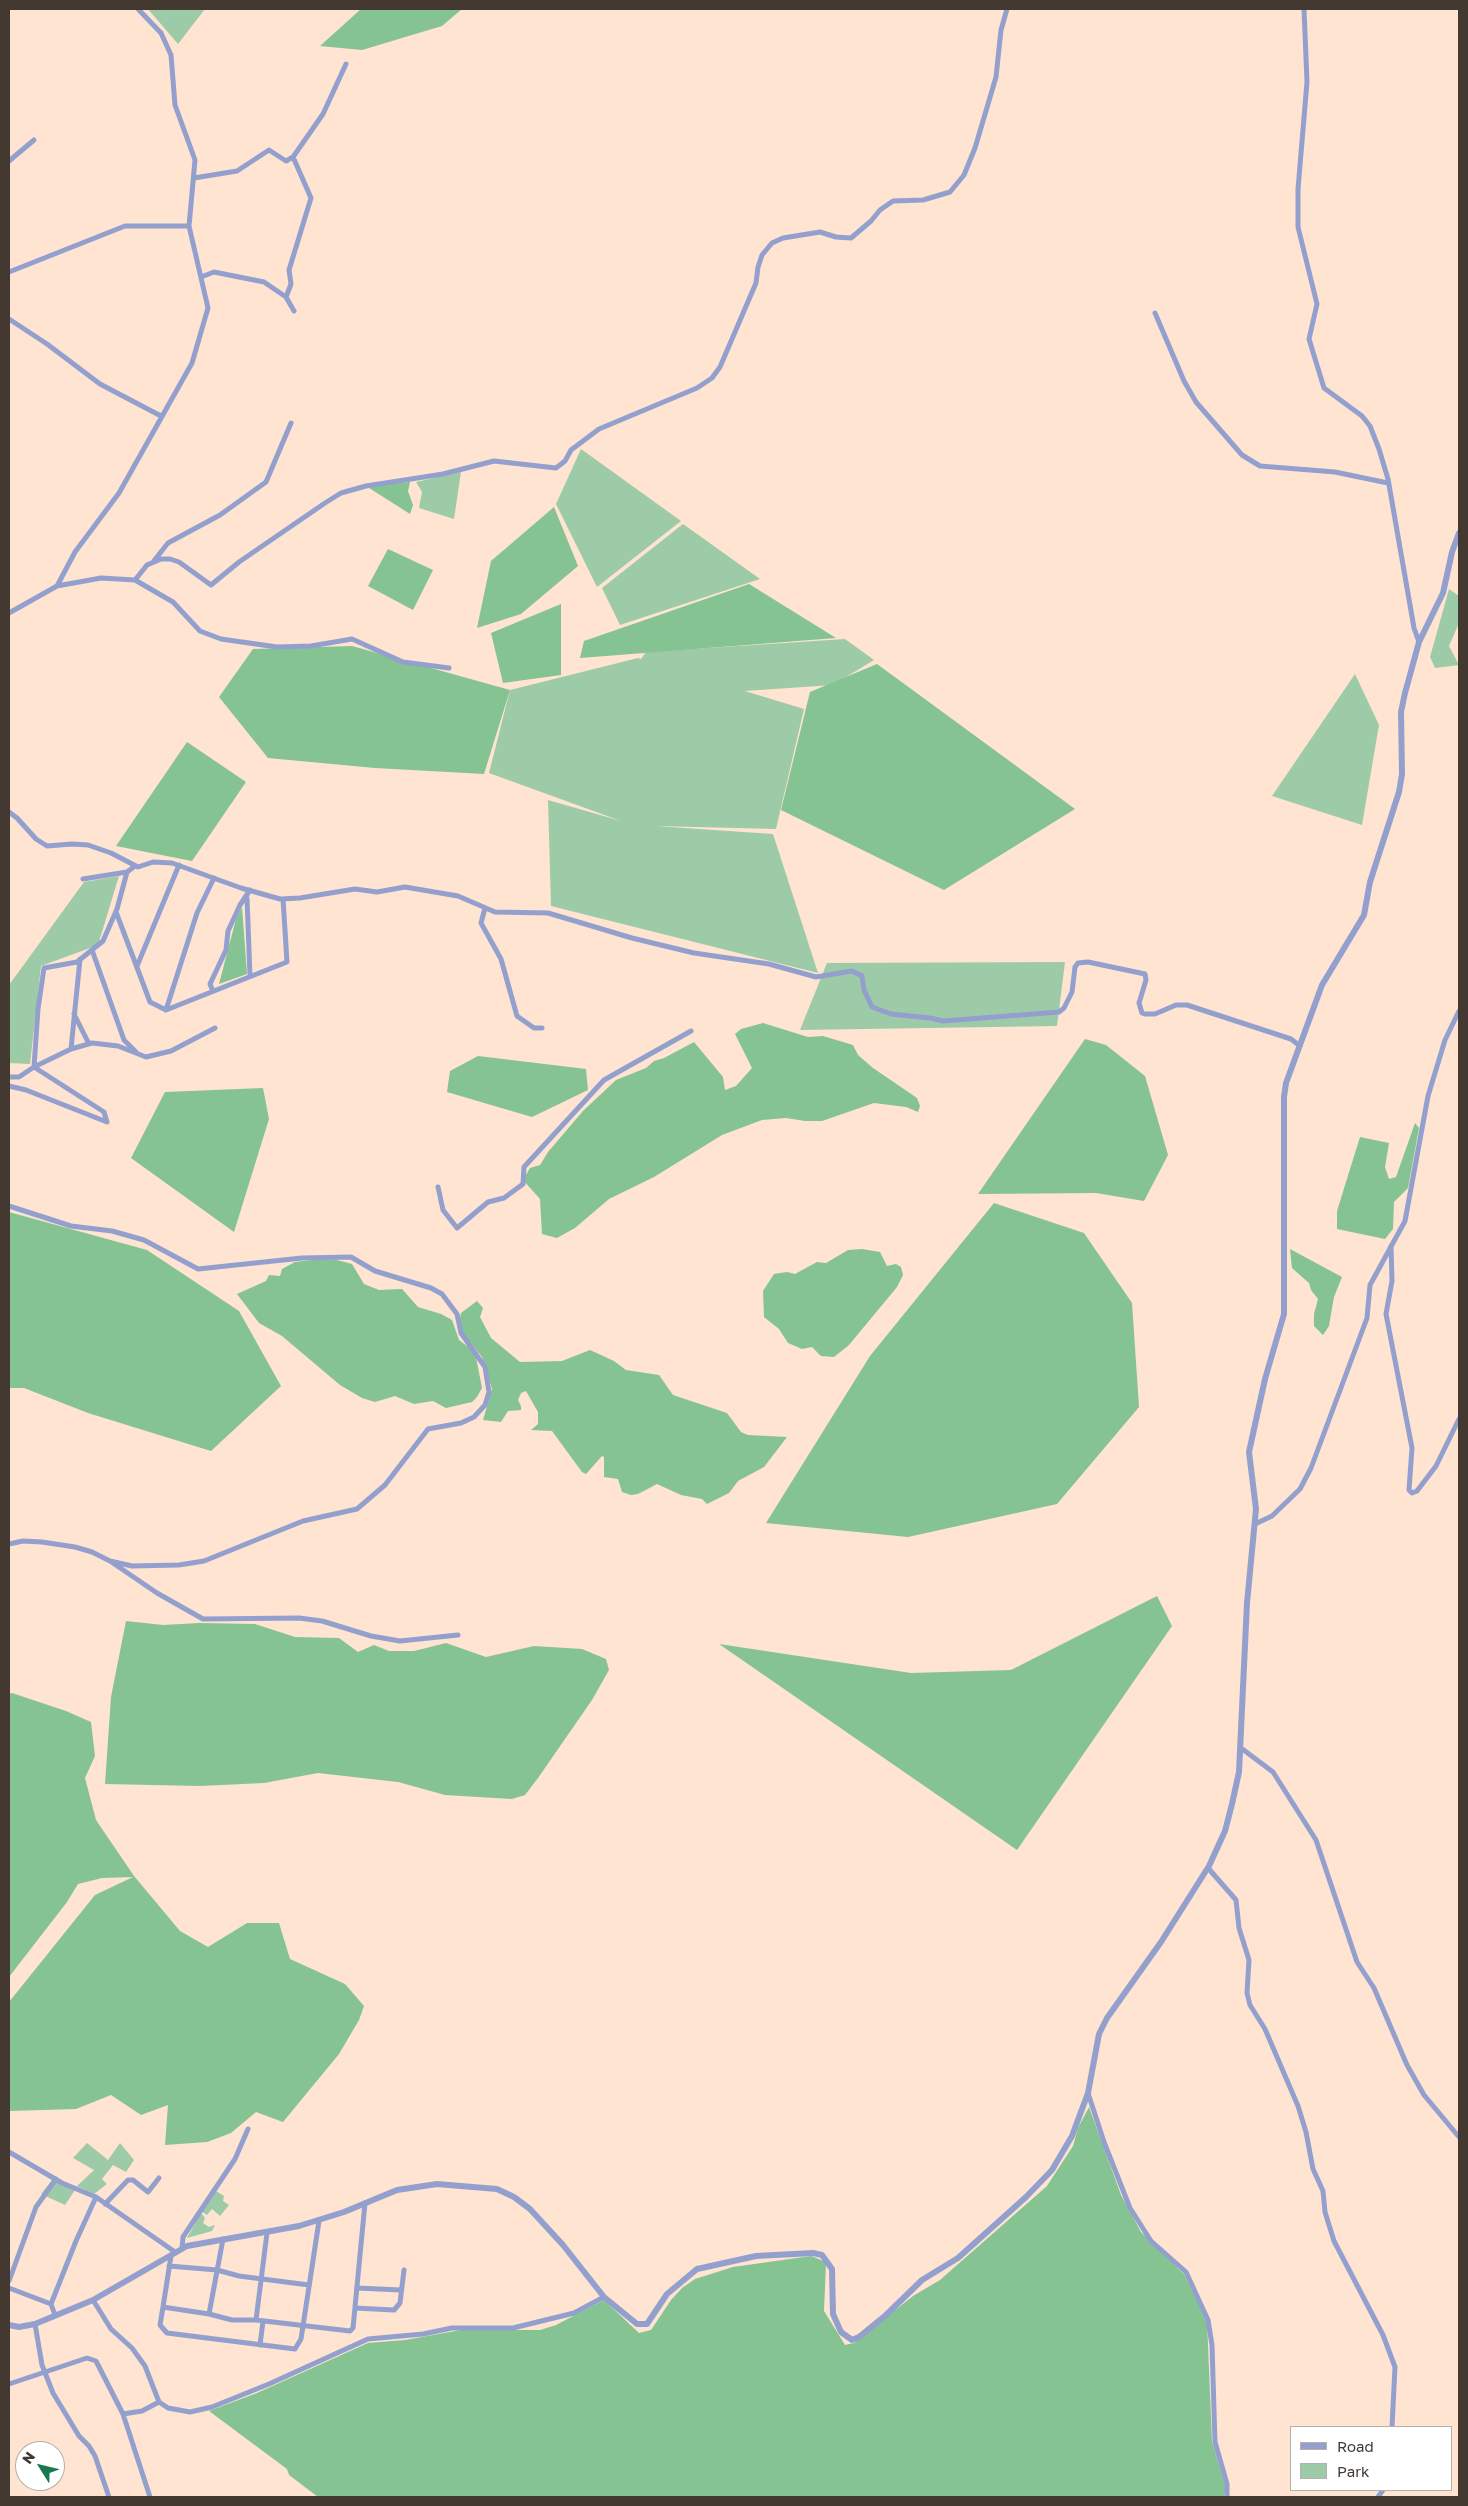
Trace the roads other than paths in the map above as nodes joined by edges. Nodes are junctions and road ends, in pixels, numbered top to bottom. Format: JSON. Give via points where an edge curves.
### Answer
{"nodes":[{"id":1,"x":138,"y":9,"type":"edge"},
{"id":2,"x":1008,"y":9,"type":"edge"},
{"id":3,"x":1304,"y":9,"type":"edge"},
{"id":4,"x":346,"y":64,"type":"dead end"},
{"id":5,"x":34,"y":140,"type":"dead end"},
{"id":6,"x":293,"y":157,"type":"junction"},
{"id":7,"x":9,"y":161,"type":"edge"},
{"id":8,"x":194,"y":178,"type":"junction"},
{"id":9,"x":189,"y":226,"type":"junction"},
{"id":10,"x":9,"y":272,"type":"edge"},
{"id":11,"x":201,"y":277,"type":"junction"},
{"id":12,"x":286,"y":297,"type":"junction"},
{"id":13,"x":294,"y":311,"type":"dead end"},
{"id":14,"x":1155,"y":313,"type":"dead end"},
{"id":15,"x":9,"y":320,"type":"edge"},
{"id":16,"x":161,"y":416,"type":"junction"},
{"id":17,"x":291,"y":423,"type":"dead end"},
{"id":18,"x":1388,"y":483,"type":"junction"},
{"id":19,"x":1459,"y":533,"type":"edge"},
{"id":20,"x":151,"y":564,"type":"junction"},
{"id":21,"x":135,"y":580,"type":"junction"},
{"id":22,"x":57,"y":586,"type":"junction"},
{"id":23,"x":9,"y":614,"type":"edge"},
{"id":24,"x":1419,"y":642,"type":"junction"},
{"id":25,"x":449,"y":668,"type":"dead end"},
{"id":26,"x":9,"y":812,"type":"edge"},
{"id":27,"x":179,"y":865,"type":"junction"},
{"id":28,"x":135,"y":866,"type":"junction"},
{"id":29,"x":127,"y":872,"type":"junction"},
{"id":30,"x":214,"y":878,"type":"junction"},
{"id":31,"x":83,"y":879,"type":"dead end"},
{"id":32,"x":250,"y":890,"type":"junction"},
{"id":33,"x":247,"y":898,"type":"junction"},
{"id":34,"x":283,"y":899,"type":"junction"},
{"id":35,"x":485,"y":908,"type":"junction"},
{"id":36,"x":116,"y":912,"type":"junction"},
{"id":37,"x":92,"y":950,"type":"junction"},
{"id":38,"x":80,"y":959,"type":"junction"},
{"id":39,"x":137,"y":967,"type":"junction"},
{"id":40,"x":250,"y":976,"type":"junction"},
{"id":41,"x":212,"y":989,"type":"dead end"},
{"id":42,"x":166,"y":1010,"type":"junction"},
{"id":43,"x":1459,"y":1011,"type":"edge"},
{"id":44,"x":74,"y":1013,"type":"junction"},
{"id":45,"x":215,"y":1028,"type":"dead end"},
{"id":46,"x":542,"y":1028,"type":"dead end"},
{"id":47,"x":691,"y":1031,"type":"dead end"},
{"id":48,"x":89,"y":1044,"type":"junction"},
{"id":49,"x":1300,"y":1046,"type":"junction"},
{"id":50,"x":71,"y":1049,"type":"junction"},
{"id":51,"x":138,"y":1054,"type":"junction"},
{"id":52,"x":34,"y":1067,"type":"junction"},
{"id":53,"x":9,"y":1077,"type":"edge"},
{"id":54,"x":9,"y":1086,"type":"edge"},
{"id":55,"x":438,"y":1187,"type":"dead end"},
{"id":56,"x":9,"y":1206,"type":"edge"},
{"id":57,"x":1391,"y":1246,"type":"junction"},
{"id":58,"x":1459,"y":1419,"type":"edge"},
{"id":59,"x":1255,"y":1524,"type":"junction"},
{"id":60,"x":9,"y":1544,"type":"edge"},
{"id":61,"x":110,"y":1561,"type":"junction"},
{"id":62,"x":458,"y":1635,"type":"dead end"},
{"id":63,"x":1241,"y":1748,"type":"junction"},
{"id":64,"x":1208,"y":1868,"type":"junction"},
{"id":65,"x":1088,"y":2093,"type":"junction"},
{"id":66,"x":248,"y":2130,"type":"dead end"},
{"id":67,"x":1459,"y":2137,"type":"edge"},
{"id":68,"x":9,"y":2152,"type":"edge"},
{"id":69,"x":159,"y":2178,"type":"dead end"},
{"id":70,"x":56,"y":2179,"type":"junction"},
{"id":71,"x":96,"y":2198,"type":"junction"},
{"id":72,"x":365,"y":2203,"type":"junction"},
{"id":73,"x":105,"y":2204,"type":"junction"},
{"id":74,"x":319,"y":2221,"type":"junction"},
{"id":75,"x":267,"y":2233,"type":"junction"},
{"id":76,"x":223,"y":2239,"type":"junction"},
{"id":77,"x":182,"y":2248,"type":"junction"},
{"id":78,"x":173,"y":2254,"type":"junction"},
{"id":79,"x":169,"y":2266,"type":"junction"},
{"id":80,"x":217,"y":2270,"type":"junction"},
{"id":81,"x":404,"y":2270,"type":"dead end"},
{"id":82,"x":262,"y":2278,"type":"junction"},
{"id":83,"x":9,"y":2281,"type":"edge"},
{"id":84,"x":309,"y":2285,"type":"junction"},
{"id":85,"x":9,"y":2288,"type":"edge"},
{"id":86,"x":357,"y":2288,"type":"junction"},
{"id":87,"x":402,"y":2290,"type":"junction"},
{"id":88,"x":604,"y":2297,"type":"junction"},
{"id":89,"x":94,"y":2300,"type":"junction"},
{"id":90,"x":51,"y":2304,"type":"junction"},
{"id":91,"x":163,"y":2307,"type":"junction"},
{"id":92,"x":355,"y":2308,"type":"junction"},
{"id":93,"x":208,"y":2314,"type":"junction"},
{"id":94,"x":55,"y":2315,"type":"junction"},
{"id":95,"x":256,"y":2320,"type":"junction"},
{"id":96,"x":264,"y":2321,"type":"junction"},
{"id":97,"x":35,"y":2324,"type":"junction"},
{"id":98,"x":9,"y":2325,"type":"edge"},
{"id":99,"x":303,"y":2326,"type":"junction"},
{"id":100,"x":260,"y":2345,"type":"junction"},
{"id":101,"x":44,"y":2372,"type":"junction"},
{"id":102,"x":9,"y":2384,"type":"edge"},
{"id":103,"x":159,"y":2402,"type":"junction"},
{"id":104,"x":122,"y":2414,"type":"junction"},
{"id":105,"x":1392,"y":2426,"type":"edge"},
{"id":106,"x":109,"y":2497,"type":"edge"},
{"id":107,"x":150,"y":2497,"type":"edge"},
{"id":108,"x":1227,"y":2497,"type":"edge"}],
"edges":[{"from":1,"to":8,"type":"street","via":[[161,33],[171,55],[175,106],[195,160]]},
{"from":2,"to":20,"type":"street","via":[[1001,30],[996,77],[964,175],[950,192],[923,200],[893,201],[851,238],[820,232],[782,238],[772,244],[762,255],[756,283],[720,368],[697,388],[599,429],[571,450],[566,461],[556,468],[494,460],[443,474],[341,493],[239,562],[211,585],[180,562],[161,559]]},
{"from":3,"to":18,"type":"street","via":[[1307,82],[1298,227],[1317,304],[1309,339],[1324,388],[1362,416],[1370,426]]},
{"from":4,"to":6,"type":"street","via":[[323,114]]},
{"from":5,"to":7,"type":"street"},
{"from":6,"to":8,"type":"street","via":[[286,161],[269,150],[237,171]]},
{"from":6,"to":12,"type":"street","via":[[311,198],[289,270],[290,284]]},
{"from":8,"to":9,"type":"street"},
{"from":9,"to":10,"type":"street","via":[[125,226]]},
{"from":9,"to":11,"type":"street"},
{"from":11,"to":12,"type":"street","via":[[214,272],[226,273],[264,282]]},
{"from":11,"to":16,"type":"street","via":[[208,308],[192,363]]},
{"from":12,"to":13,"type":"street"},
{"from":14,"to":18,"type":"street","via":[[1184,382],[1196,402],[1242,455],[1260,466],[1336,472]]},
{"from":15,"to":16,"type":"street","via":[[100,384]]},
{"from":16,"to":22,"type":"street","via":[[119,493],[75,552]]},
{"from":17,"to":20,"type":"street","via":[[266,482],[220,515],[168,543]]},
{"from":18,"to":24,"type":"street"},
{"from":19,"to":24,"type":"street","via":[[1443,593]]},
{"from":20,"to":21,"type":"street"},
{"from":21,"to":22,"type":"street","via":[[101,578]]},
{"from":21,"to":25,"type":"street","via":[[173,602],[200,630],[221,639],[277,647],[311,646],[352,639],[403,662]]},
{"from":22,"to":23,"type":"street"},
{"from":24,"to":49,"type":"street","via":[[1401,712],[1402,774],[1399,792],[1370,882],[1364,915],[1322,985]]},
{"from":26,"to":28,"type":"street","via":[[47,846],[88,845]]},
{"from":27,"to":28,"type":"street","via":[[153,862]]},
{"from":27,"to":30,"type":"street"},
{"from":27,"to":39,"type":"street"},
{"from":28,"to":29,"type":"street"},
{"from":29,"to":31,"type":"street"},
{"from":29,"to":36,"type":"street"},
{"from":30,"to":32,"type":"street"},
{"from":30,"to":42,"type":"street","via":[[198,913]]},
{"from":32,"to":33,"type":"street"},
{"from":32,"to":34,"type":"street"},
{"from":33,"to":40,"type":"street"},
{"from":33,"to":41,"type":"street","via":[[240,905],[228,931],[226,950],[210,984]]},
{"from":34,"to":35,"type":"street","via":[[355,889],[377,892],[400,886],[458,896]]},
{"from":34,"to":40,"type":"street","via":[[287,962]]},
{"from":35,"to":46,"type":"street","via":[[481,923],[501,959],[517,1016],[534,1028]]},
{"from":35,"to":49,"type":"street","via":[[502,913],[548,913],[646,942],[770,964],[816,977],[852,971],[862,976],[868,999],[878,1011],[943,1021],[1059,1012],[1072,992],[1075,967],[1078,963],[1088,962],[1145,974],[1139,1003],[1142,1013],[1155,1014],[1187,1004],[1291,1039]]},
{"from":36,"to":37,"type":"street","via":[[102,941]]},
{"from":36,"to":39,"type":"street"},
{"from":37,"to":38,"type":"street"},
{"from":37,"to":51,"type":"street","via":[[124,1040]]},
{"from":38,"to":44,"type":"street"},
{"from":38,"to":52,"type":"street","via":[[44,968]]},
{"from":39,"to":42,"type":"street","via":[[150,1002]]},
{"from":40,"to":42,"type":"street"},
{"from":43,"to":57,"type":"street","via":[[1445,1040],[1428,1096],[1405,1221]]},
{"from":44,"to":48,"type":"street"},
{"from":44,"to":50,"type":"street"},
{"from":45,"to":51,"type":"street","via":[[171,1051],[146,1057]]},
{"from":47,"to":55,"type":"street","via":[[604,1080],[524,1167],[523,1184],[504,1198],[488,1202],[456,1228],[443,1210]]},
{"from":48,"to":50,"type":"street"},
{"from":48,"to":51,"type":"street","via":[[118,1046]]},
{"from":49,"to":59,"type":"street","via":[[1286,1082],[1284,1097],[1284,1314],[1249,1452],[1256,1495]]},
{"from":50,"to":52,"type":"street"},
{"from":52,"to":53,"type":"street","via":[[18,1077]]},
{"from":52,"to":54,"type":"street","via":[[104,1112],[107,1122]]},
{"from":56,"to":61,"type":"street","via":[[72,1226],[112,1231],[144,1240],[159,1245],[180,1261],[198,1269],[302,1258],[351,1257],[375,1271],[442,1294],[456,1314],[461,1333],[485,1367],[489,1392],[485,1405],[474,1417],[461,1424],[428,1429],[385,1485],[358,1509],[303,1521],[204,1561],[132,1566]]},
{"from":57,"to":58,"type":"street","via":[[1392,1281],[1386,1314],[1412,1448],[1412,1493],[1436,1466]]},
{"from":57,"to":59,"type":"street","via":[[1370,1285],[1367,1318],[1311,1468],[1300,1489],[1272,1516]]},
{"from":59,"to":63,"type":"street","via":[[1246,1612]]},
{"from":60,"to":61,"type":"street","via":[[42,1542],[75,1547]]},
{"from":61,"to":62,"type":"street","via":[[203,1619],[299,1618],[400,1641]]},
{"from":63,"to":64,"type":"street","via":[[1239,1772],[1225,1832]]},
{"from":63,"to":67,"type":"street","via":[[1274,1772],[1316,1840],[1357,1962],[1374,1988],[1407,2065],[1424,2095]]},
{"from":64,"to":65,"type":"street","via":[[1107,2018],[1099,2034]]},
{"from":64,"to":105,"type":"street","via":[[1236,1900],[1239,1928],[1248,1960],[1250,2005],[1298,2106],[1334,2241],[1383,2335],[1395,2367]]},
{"from":65,"to":88,"type":"street","via":[[1072,2136],[1052,2170],[958,2258],[922,2280],[886,2315],[852,2340],[841,2332],[833,2314],[832,2269],[828,2260],[814,2253],[756,2256],[697,2269],[667,2294],[647,2324],[637,2324]]},
{"from":65,"to":108,"type":"street","via":[[1130,2208],[1151,2241],[1186,2272],[1208,2320],[1212,2346],[1215,2442],[1227,2484]]},
{"from":66,"to":77,"type":"street","via":[[235,2159],[183,2237]]},
{"from":68,"to":70,"type":"street"},
{"from":69,"to":73,"type":"street","via":[[148,2192],[129,2180]]},
{"from":70,"to":71,"type":"street"},
{"from":70,"to":83,"type":"street","via":[[36,2207]]},
{"from":71,"to":73,"type":"street"},
{"from":71,"to":90,"type":"street"},
{"from":72,"to":74,"type":"street"},
{"from":72,"to":86,"type":"street"},
{"from":72,"to":88,"type":"street","via":[[397,2190],[438,2184],[497,2189],[530,2209]]},
{"from":73,"to":78,"type":"street"},
{"from":74,"to":75,"type":"street"},
{"from":74,"to":84,"type":"street"},
{"from":75,"to":76,"type":"street"},
{"from":75,"to":82,"type":"street"},
{"from":76,"to":77,"type":"street"},
{"from":76,"to":80,"type":"street"},
{"from":77,"to":78,"type":"street"},
{"from":78,"to":79,"type":"street"},
{"from":78,"to":89,"type":"street"},
{"from":79,"to":80,"type":"street"},
{"from":79,"to":91,"type":"street"},
{"from":80,"to":82,"type":"street"},
{"from":80,"to":93,"type":"street"},
{"from":81,"to":87,"type":"street"},
{"from":82,"to":84,"type":"street"},
{"from":82,"to":95,"type":"street"},
{"from":84,"to":99,"type":"street"},
{"from":85,"to":90,"type":"street"},
{"from":86,"to":87,"type":"street"},
{"from":86,"to":92,"type":"street"},
{"from":87,"to":92,"type":"street","via":[[400,2303],[394,2310]]},
{"from":88,"to":103,"type":"street","via":[[574,2313],[513,2328],[452,2328],[368,2339],[212,2407],[190,2412],[168,2408]]},
{"from":89,"to":94,"type":"street"},
{"from":89,"to":103,"type":"street","via":[[111,2328],[145,2366]]},
{"from":90,"to":94,"type":"street"},
{"from":91,"to":93,"type":"street"},
{"from":91,"to":100,"type":"street","via":[[160,2325],[167,2333]]},
{"from":92,"to":99,"type":"street","via":[[350,2331]]},
{"from":93,"to":95,"type":"street","via":[[232,2320]]},
{"from":94,"to":97,"type":"street"},
{"from":95,"to":96,"type":"street"},
{"from":96,"to":99,"type":"street"},
{"from":96,"to":100,"type":"street"},
{"from":97,"to":98,"type":"street"},
{"from":97,"to":101,"type":"street"},
{"from":99,"to":100,"type":"street","via":[[295,2350]]},
{"from":101,"to":102,"type":"street"},
{"from":101,"to":104,"type":"street","via":[[87,2358],[96,2361]]},
{"from":101,"to":106,"type":"street","via":[[52,2393],[95,2456]]},
{"from":103,"to":104,"type":"street","via":[[142,2411]]},
{"from":104,"to":107,"type":"street"}]}
